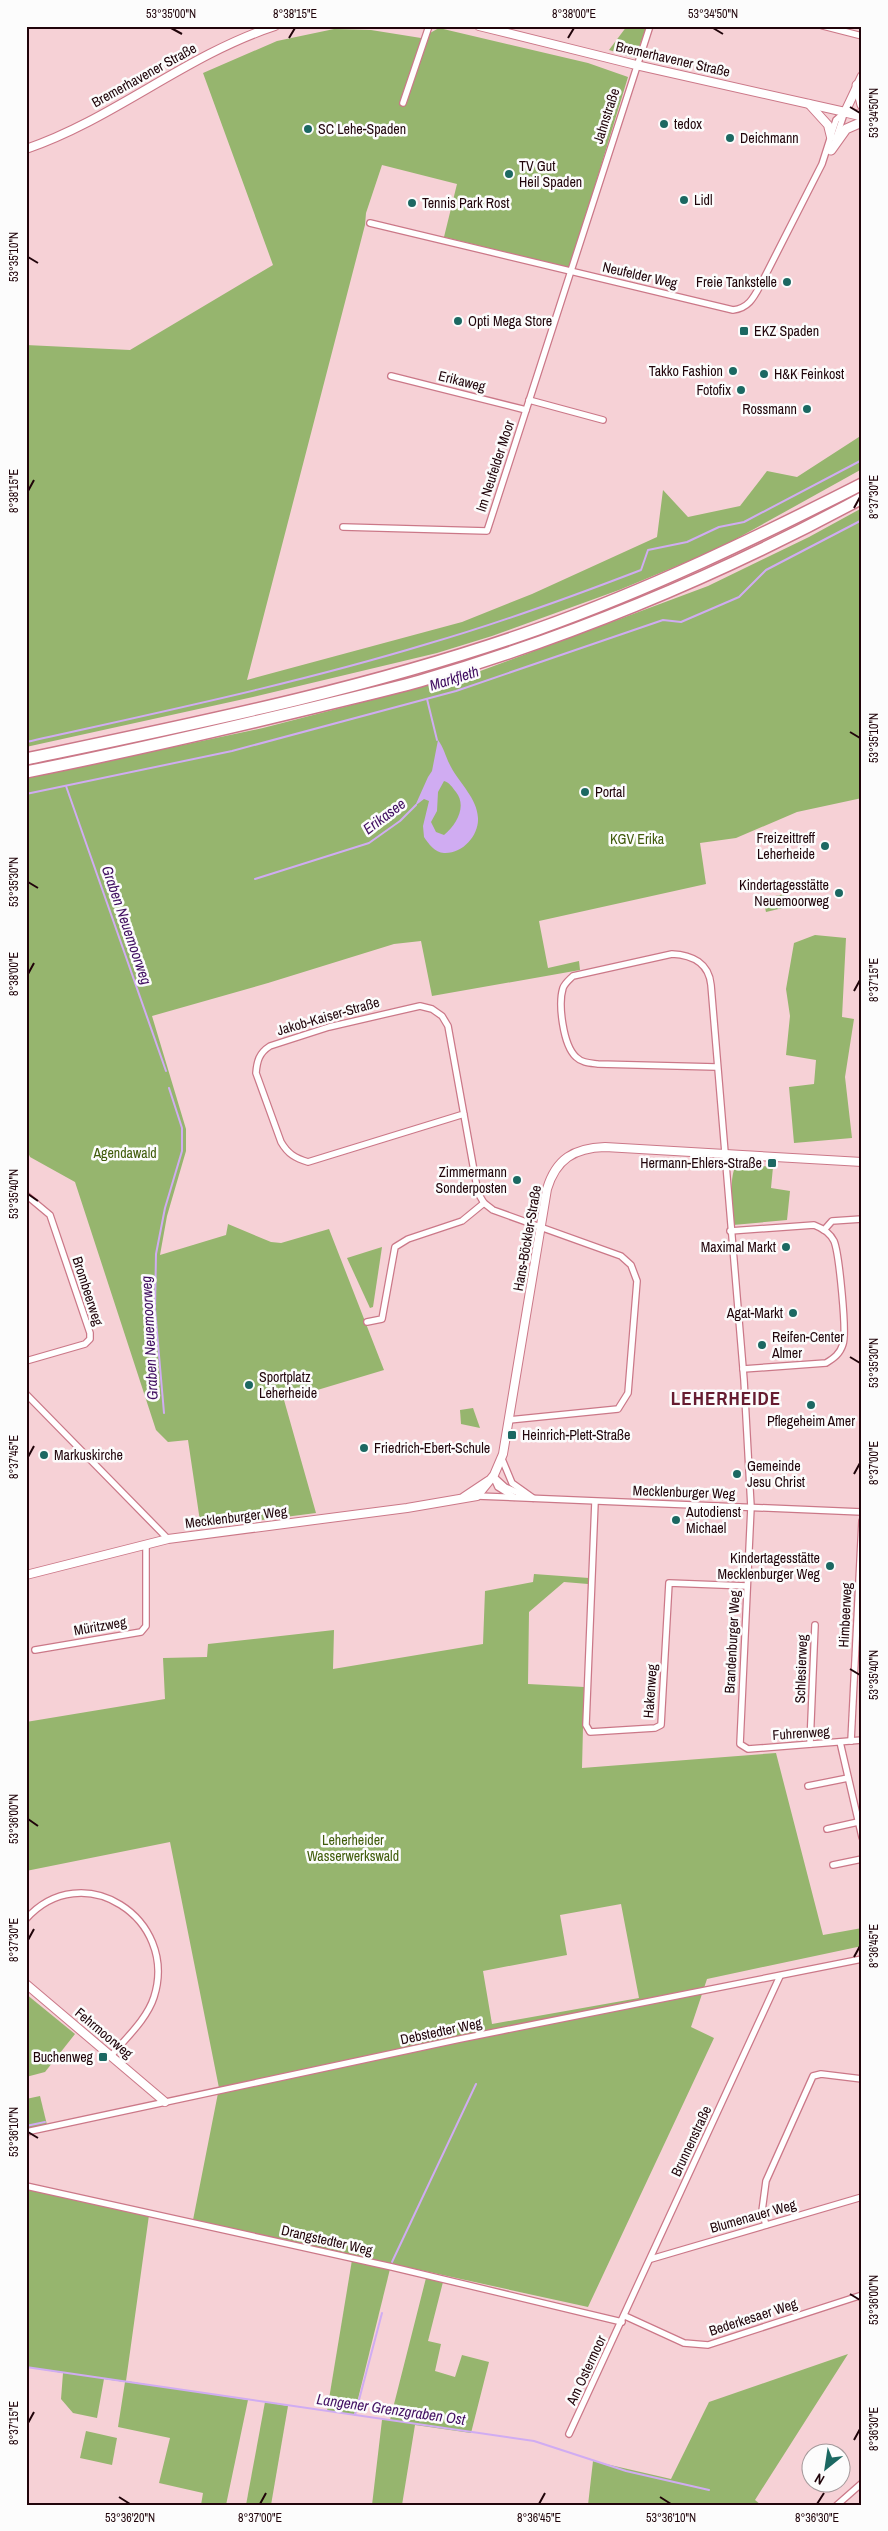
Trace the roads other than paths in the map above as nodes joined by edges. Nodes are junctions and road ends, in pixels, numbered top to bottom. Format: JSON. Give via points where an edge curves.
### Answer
{"nodes":[{"id":1,"x":275,"y":26,"type":"edge"},
{"id":2,"x":429,"y":26,"type":"edge"},
{"id":3,"x":479,"y":26,"type":"edge"},
{"id":4,"x":650,"y":26,"type":"edge"},
{"id":5,"x":823,"y":26,"type":"edge"},
{"id":6,"x":862,"y":36,"type":"edge"},
{"id":7,"x":636,"y":65,"type":"junction"},
{"id":8,"x":862,"y":76,"type":"edge"},
{"id":9,"x":857,"y":85,"type":"junction"},
{"id":10,"x":403,"y":103,"type":"dead end"},
{"id":11,"x":809,"y":104,"type":"junction"},
{"id":12,"x":862,"y":105,"type":"edge"},
{"id":13,"x":845,"y":112,"type":"junction"},
{"id":14,"x":862,"y":116,"type":"edge"},
{"id":15,"x":862,"y":122,"type":"edge"},
{"id":16,"x":831,"y":137,"type":"junction"},
{"id":17,"x":26,"y":149,"type":"edge"},
{"id":18,"x":831,"y":150,"type":"junction"},
{"id":19,"x":822,"y":164,"type":"junction"},
{"id":20,"x":370,"y":223,"type":"dead end"},
{"id":21,"x":572,"y":272,"type":"junction"},
{"id":22,"x":391,"y":376,"type":"dead end"},
{"id":23,"x":529,"y":400,"type":"junction"},
{"id":24,"x":526,"y":410,"type":"junction"},
{"id":25,"x":603,"y":420,"type":"dead end"},
{"id":26,"x":862,"y":484,"type":"edge"},
{"id":27,"x":862,"y":498,"type":"edge"},
{"id":28,"x":343,"y":526,"type":"dead end"},
{"id":29,"x":26,"y":758,"type":"edge"},
{"id":30,"x":26,"y":772,"type":"edge"},
{"id":31,"x":716,"y":1068,"type":"junction"},
{"id":32,"x":464,"y":1114,"type":"junction"},
{"id":33,"x":724,"y":1154,"type":"junction"},
{"id":34,"x":862,"y":1162,"type":"edge"},
{"id":35,"x":26,"y":1195,"type":"edge"},
{"id":36,"x":484,"y":1203,"type":"junction"},
{"id":37,"x":862,"y":1219,"type":"edge"},
{"id":38,"x":540,"y":1228,"type":"junction"},
{"id":39,"x":824,"y":1230,"type":"junction"},
{"id":40,"x":730,"y":1231,"type":"junction"},
{"id":41,"x":367,"y":1322,"type":"dead end"},
{"id":42,"x":26,"y":1361,"type":"edge"},
{"id":43,"x":743,"y":1369,"type":"junction"},
{"id":44,"x":26,"y":1394,"type":"edge"},
{"id":45,"x":509,"y":1420,"type":"junction"},
{"id":46,"x":502,"y":1459,"type":"junction"},
{"id":47,"x":493,"y":1476,"type":"junction"},
{"id":48,"x":477,"y":1496,"type":"junction"},
{"id":49,"x":516,"y":1498,"type":"junction"},
{"id":50,"x":535,"y":1498,"type":"junction"},
{"id":51,"x":452,"y":1502,"type":"junction"},
{"id":52,"x":595,"y":1502,"type":"junction"},
{"id":53,"x":751,"y":1507,"type":"junction"},
{"id":54,"x":862,"y":1512,"type":"edge"},
{"id":55,"x":862,"y":1521,"type":"edge"},
{"id":56,"x":168,"y":1539,"type":"junction"},
{"id":57,"x":146,"y":1545,"type":"junction"},
{"id":58,"x":26,"y":1575,"type":"edge"},
{"id":59,"x":747,"y":1586,"type":"junction"},
{"id":60,"x":815,"y":1625,"type":"dead end"},
{"id":61,"x":35,"y":1650,"type":"dead end"},
{"id":62,"x":862,"y":1740,"type":"edge"},
{"id":63,"x":851,"y":1741,"type":"junction"},
{"id":64,"x":840,"y":1742,"type":"junction"},
{"id":65,"x":810,"y":1744,"type":"junction"},
{"id":66,"x":742,"y":1748,"type":"joint"},
{"id":67,"x":848,"y":1778,"type":"junction"},
{"id":68,"x":808,"y":1786,"type":"dead end"},
{"id":69,"x":858,"y":1822,"type":"junction"},
{"id":70,"x":827,"y":1829,"type":"dead end"},
{"id":71,"x":862,"y":1838,"type":"edge"},
{"id":72,"x":862,"y":1859,"type":"edge"},
{"id":73,"x":833,"y":1865,"type":"dead end"},
{"id":74,"x":26,"y":1919,"type":"edge"},
{"id":75,"x":862,"y":1959,"type":"edge"},
{"id":76,"x":780,"y":1976,"type":"junction"},
{"id":77,"x":26,"y":1984,"type":"edge"},
{"id":78,"x":111,"y":2056,"type":"junction"},
{"id":79,"x":862,"y":2079,"type":"edge"},
{"id":80,"x":165,"y":2102,"type":"junction"},
{"id":81,"x":26,"y":2132,"type":"edge"},
{"id":82,"x":26,"y":2186,"type":"edge"},
{"id":83,"x":862,"y":2197,"type":"edge"},
{"id":84,"x":766,"y":2225,"type":"junction"},
{"id":85,"x":651,"y":2259,"type":"junction"},
{"id":86,"x":862,"y":2295,"type":"edge"},
{"id":87,"x":624,"y":2319,"type":"junction"},
{"id":88,"x":569,"y":2434,"type":"dead end"},
{"id":89,"x":862,"y":2483,"type":"edge"},
{"id":90,"x":837,"y":2505,"type":"edge"}],
"edges":[{"from":1,"to":17,"type":"street","name":"Bremerhavener Straße","via":[[209,55],[73,130]]},
{"from":2,"to":10,"type":"street"},
{"from":3,"to":7,"type":"street","name":"Bremerhavener Straße"},
{"from":4,"to":7,"type":"street","name":"Jahnstraße"},
{"from":5,"to":6,"type":"street"},
{"from":7,"to":11,"type":"street","name":"Bremerhavener Straße"},
{"from":7,"to":21,"type":"street","name":"Jahnstraße"},
{"from":8,"to":9,"type":"street"},
{"from":9,"to":12,"type":"main road"},
{"from":9,"to":13,"type":"street"},
{"from":11,"to":13,"type":"street","name":"Bremerhavener Straße"},
{"from":11,"to":16,"type":"street","via":[[828,125]]},
{"from":13,"to":14,"type":"main road","name":"Bremerhavener Straße"},
{"from":13,"to":16,"type":"street","name":"Neufelder Weg","via":[[836,120]]},
{"from":13,"to":18,"type":"street","name":"Neufelder Weg"},
{"from":15,"to":18,"type":"main road","via":[[846,129]]},
{"from":16,"to":19,"type":"street","name":"Neufelder Weg"},
{"from":18,"to":19,"type":"street","name":"Neufelder Weg"},
{"from":19,"to":21,"type":"street","name":"Neufelder Weg","via":[[757,292],[743,308],[733,310]]},
{"from":20,"to":21,"type":"street","name":"Neufelder Weg"},
{"from":21,"to":23,"type":"street","name":"Im Neufelder Moor"},
{"from":22,"to":24,"type":"street","name":"Erikaweg"},
{"from":23,"to":24,"type":"street","name":"Im Neufelder Moor"},
{"from":23,"to":25,"type":"street"},
{"from":24,"to":28,"type":"street","name":"Im Neufelder Moor","via":[[487,530]]},
{"from":26,"to":29,"type":"highway","via":[[759,537],[655,584],[537,629],[401,672],[215,718]]},
{"from":27,"to":30,"type":"highway","via":[[782,542],[658,597],[544,641],[419,681],[219,731]]},
{"from":31,"to":31,"type":"street","via":[[711,980],[697,960],[672,954],[573,976],[564,986],[560,1002],[567,1040],[574,1054],[583,1062]]},
{"from":31,"to":33,"type":"street"},
{"from":32,"to":32,"type":"street","name":"Jakob-Kaiser-Straße","via":[[448,1026],[432,1009],[420,1006],[324,1029],[270,1046],[263,1050],[257,1062],[256,1073],[281,1142],[287,1152],[308,1162]]},
{"from":32,"to":36,"type":"street","name":"Jakob-Kaiser-Straße","via":[[478,1193]]},
{"from":33,"to":34,"type":"street","name":"Hans-Böckler-Straße"},
{"from":33,"to":38,"type":"street","name":"Hans-Böckler-Straße","via":[[606,1147],[578,1151],[553,1172]]},
{"from":33,"to":40,"type":"street","name":"Brandenburger Weg"},
{"from":35,"to":42,"type":"street","name":"Brombeerweg","via":[[50,1215],[90,1339],[85,1344]]},
{"from":36,"to":38,"type":"street","via":[[493,1210]]},
{"from":36,"to":41,"type":"street","via":[[462,1221],[395,1247],[382,1319]]},
{"from":37,"to":39,"type":"street","via":[[832,1221]]},
{"from":38,"to":45,"type":"street","name":"Hans-Böckler-Straße"},
{"from":38,"to":45,"type":"street","via":[[620,1256],[631,1265],[637,1280],[628,1393],[618,1409]]},
{"from":39,"to":40,"type":"street","via":[[814,1225]]},
{"from":39,"to":43,"type":"street","via":[[834,1239],[837,1250],[845,1338],[840,1351],[826,1364]]},
{"from":40,"to":43,"type":"street","name":"Brandenburger Weg"},
{"from":43,"to":53,"type":"street","name":"Brandenburger Weg"},
{"from":44,"to":56,"type":"street"},
{"from":45,"to":46,"type":"street","name":"Hans-Böckler-Straße"},
{"from":46,"to":47,"type":"street","name":"Hans-Böckler-Straße"},
{"from":46,"to":50,"type":"street","name":"Mecklenburger Weg","via":[[512,1483]]},
{"from":47,"to":48,"type":"street","name":"Hans-Böckler-Straße"},
{"from":47,"to":49,"type":"street","via":[[498,1487]]},
{"from":47,"to":50,"type":"street","name":"Mecklenburger Weg","via":[[505,1487]]},
{"from":47,"to":51,"type":"street","name":"Mecklenburger Weg","via":[[470,1494]]},
{"from":48,"to":49,"type":"street","name":"Mecklenburger Weg"},
{"from":48,"to":51,"type":"street","name":"Mecklenburger Weg"},
{"from":49,"to":50,"type":"street","name":"Mecklenburger Weg"},
{"from":50,"to":52,"type":"street","name":"Mecklenburger Weg"},
{"from":51,"to":56,"type":"street","name":"Mecklenburger Weg"},
{"from":52,"to":53,"type":"street","name":"Mecklenburger Weg"},
{"from":52,"to":59,"type":"street","name":"Hakenweg","via":[[586,1725],[590,1732],[661,1725],[669,1584]]},
{"from":53,"to":54,"type":"street","name":"Mecklenburger Weg"},
{"from":53,"to":59,"type":"street","name":"Brandenburger Weg"},
{"from":55,"to":63,"type":"street","name":"Himbeerweg"},
{"from":56,"to":57,"type":"street","name":"Mecklenburger Weg"},
{"from":57,"to":58,"type":"street","name":"Mecklenburger Weg"},
{"from":57,"to":61,"type":"street","name":"Müritzweg","via":[[146,1626],[141,1632]]},
{"from":59,"to":66,"type":"street","name":"Brandenburger Weg"},
{"from":60,"to":65,"type":"street","name":"Schlesierweg"},
{"from":62,"to":63,"type":"street","name":"Fuhrenweg"},
{"from":63,"to":64,"type":"street","name":"Fuhrenweg"},
{"from":64,"to":65,"type":"street","name":"Fuhrenweg"},
{"from":64,"to":67,"type":"street"},
{"from":65,"to":66,"type":"street","name":"Fuhrenweg"},
{"from":67,"to":68,"type":"street"},
{"from":67,"to":69,"type":"street"},
{"from":69,"to":70,"type":"street"},
{"from":69,"to":71,"type":"street"},
{"from":72,"to":73,"type":"street"},
{"from":74,"to":78,"type":"street","via":[[46,1903],[60,1897],[90,1894],[109,1898],[128,1908],[147,1930],[158,1955],[159,1977],[154,1999]]},
{"from":75,"to":76,"type":"street","name":"Debstedter Weg"},
{"from":76,"to":80,"type":"street","name":"Debstedter Weg"},
{"from":76,"to":85,"type":"street","name":"Brunnenstraße"},
{"from":77,"to":78,"type":"street","name":"Fehrmoorweg"},
{"from":78,"to":80,"type":"street","name":"Fehrmoorweg"},
{"from":79,"to":84,"type":"street","via":[[813,2076],[766,2181],[762,2211]]},
{"from":80,"to":81,"type":"street","name":"Debstedter Weg"},
{"from":82,"to":87,"type":"street","name":"Drangstedter Weg"},
{"from":83,"to":84,"type":"street","name":"Blumenauer Weg"},
{"from":84,"to":85,"type":"street","name":"Blumenauer Weg"},
{"from":85,"to":87,"type":"street","name":"Brunnenstraße"},
{"from":86,"to":87,"type":"street","name":"Bederkesaer Weg","via":[[708,2345],[684,2343]]},
{"from":87,"to":88,"type":"street","name":"Am Ostermoor"},
{"from":89,"to":90,"type":"street"}]}
